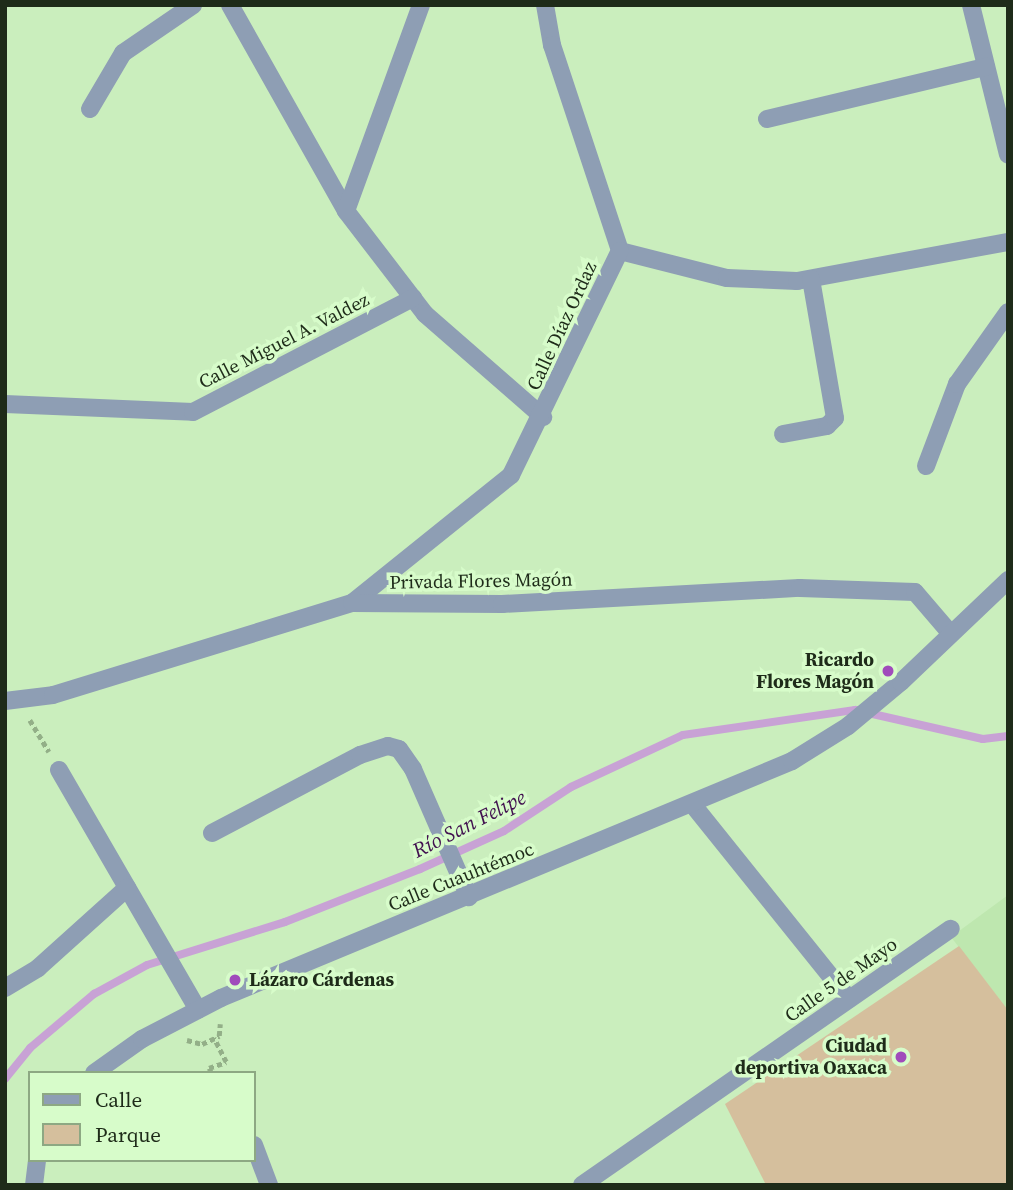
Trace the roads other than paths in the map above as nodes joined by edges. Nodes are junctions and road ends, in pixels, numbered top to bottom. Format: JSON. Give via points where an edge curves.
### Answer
{"nodes":[{"id":1,"x":193,"y":5,"type":"edge"},
{"id":2,"x":230,"y":5,"type":"edge"},
{"id":3,"x":421,"y":5,"type":"edge"},
{"id":4,"x":545,"y":5,"type":"edge"},
{"id":5,"x":971,"y":5,"type":"edge"},
{"id":6,"x":986,"y":67,"type":"junction"},
{"id":7,"x":90,"y":109,"type":"dead end"},
{"id":8,"x":767,"y":119,"type":"dead end"},
{"id":9,"x":1008,"y":155,"type":"edge"},
{"id":10,"x":346,"y":211,"type":"junction"},
{"id":11,"x":1008,"y":242,"type":"edge"},
{"id":12,"x":620,"y":251,"type":"junction"},
{"id":13,"x":811,"y":279,"type":"junction"},
{"id":14,"x":413,"y":298,"type":"junction"},
{"id":15,"x":1008,"y":312,"type":"edge"},
{"id":16,"x":5,"y":404,"type":"edge"},
{"id":17,"x":543,"y":417,"type":"junction"},
{"id":18,"x":783,"y":434,"type":"dead end"},
{"id":19,"x":926,"y":466,"type":"dead end"},
{"id":20,"x":1008,"y":580,"type":"edge"},
{"id":21,"x":352,"y":603,"type":"junction"},
{"id":22,"x":951,"y":634,"type":"junction"},
{"id":23,"x":5,"y":701,"type":"edge"},
{"id":24,"x":59,"y":770,"type":"road end"},
{"id":25,"x":693,"y":805,"type":"junction"},
{"id":26,"x":212,"y":833,"type":"dead end"},
{"id":27,"x":127,"y":888,"type":"junction"},
{"id":28,"x":468,"y":897,"type":"junction"},
{"id":29,"x":951,"y":929,"type":"dead end"},
{"id":30,"x":5,"y":988,"type":"edge"},
{"id":31,"x":849,"y":999,"type":"junction"},
{"id":32,"x":193,"y":1002,"type":"junction"},
{"id":33,"x":97,"y":1071,"type":"edge"},
{"id":34,"x":256,"y":1150,"type":"edge"},
{"id":35,"x":37,"y":1162,"type":"edge"},
{"id":36,"x":34,"y":1185,"type":"edge"},
{"id":37,"x":269,"y":1185,"type":"edge"},
{"id":38,"x":582,"y":1185,"type":"edge"}],
"edges":[{"from":1,"to":7,"type":"street","via":[[123,53]]},
{"from":2,"to":10,"type":"street"},
{"from":3,"to":10,"type":"street"},
{"from":4,"to":12,"type":"street","via":[[552,45]]},
{"from":5,"to":6,"type":"street"},
{"from":6,"to":8,"type":"street"},
{"from":6,"to":9,"type":"street"},
{"from":10,"to":14,"type":"street"},
{"from":11,"to":13,"type":"street","name":"Calle Díaz Ordaz"},
{"from":12,"to":13,"type":"street","name":"Calle Díaz Ordaz","via":[[752,282]]},
{"from":12,"to":17,"type":"street","name":"Calle Díaz Ordaz"},
{"from":13,"to":18,"type":"street","via":[[835,418],[827,426]]},
{"from":14,"to":16,"type":"street","name":"Calle Miguel A. Valdez","via":[[193,412]]},
{"from":14,"to":17,"type":"street"},
{"from":15,"to":19,"type":"street","via":[[957,384]]},
{"from":17,"to":21,"type":"street","name":"Calle Díaz Ordaz","via":[[511,475]]},
{"from":20,"to":22,"type":"street","name":"Calle Cuauhtémoc"},
{"from":21,"to":22,"type":"street","name":"Privada Flores Magón","via":[[502,604],[800,588],[915,592]]},
{"from":21,"to":23,"type":"street","name":"Privada Flores Magón","via":[[53,695]]},
{"from":22,"to":25,"type":"street","name":"Calle Cuauhtémoc","via":[[848,726],[792,761]]},
{"from":24,"to":27,"type":"street"},
{"from":25,"to":28,"type":"street","name":"Calle Cuauhtémoc"},
{"from":25,"to":31,"type":"street"},
{"from":26,"to":28,"type":"street","via":[[360,755],[388,746],[407,757]]},
{"from":27,"to":30,"type":"street","via":[[38,968]]},
{"from":27,"to":32,"type":"street"},
{"from":28,"to":32,"type":"street","name":"Calle Cuauhtémoc"},
{"from":29,"to":31,"type":"street","name":"Calle 5 de Mayo"},
{"from":31,"to":38,"type":"street","name":"Calle 5 de Mayo"},
{"from":32,"to":33,"type":"street","name":"Calle Cuauhtémoc"},
{"from":34,"to":37,"type":"street"},
{"from":35,"to":36,"type":"street"}]}
